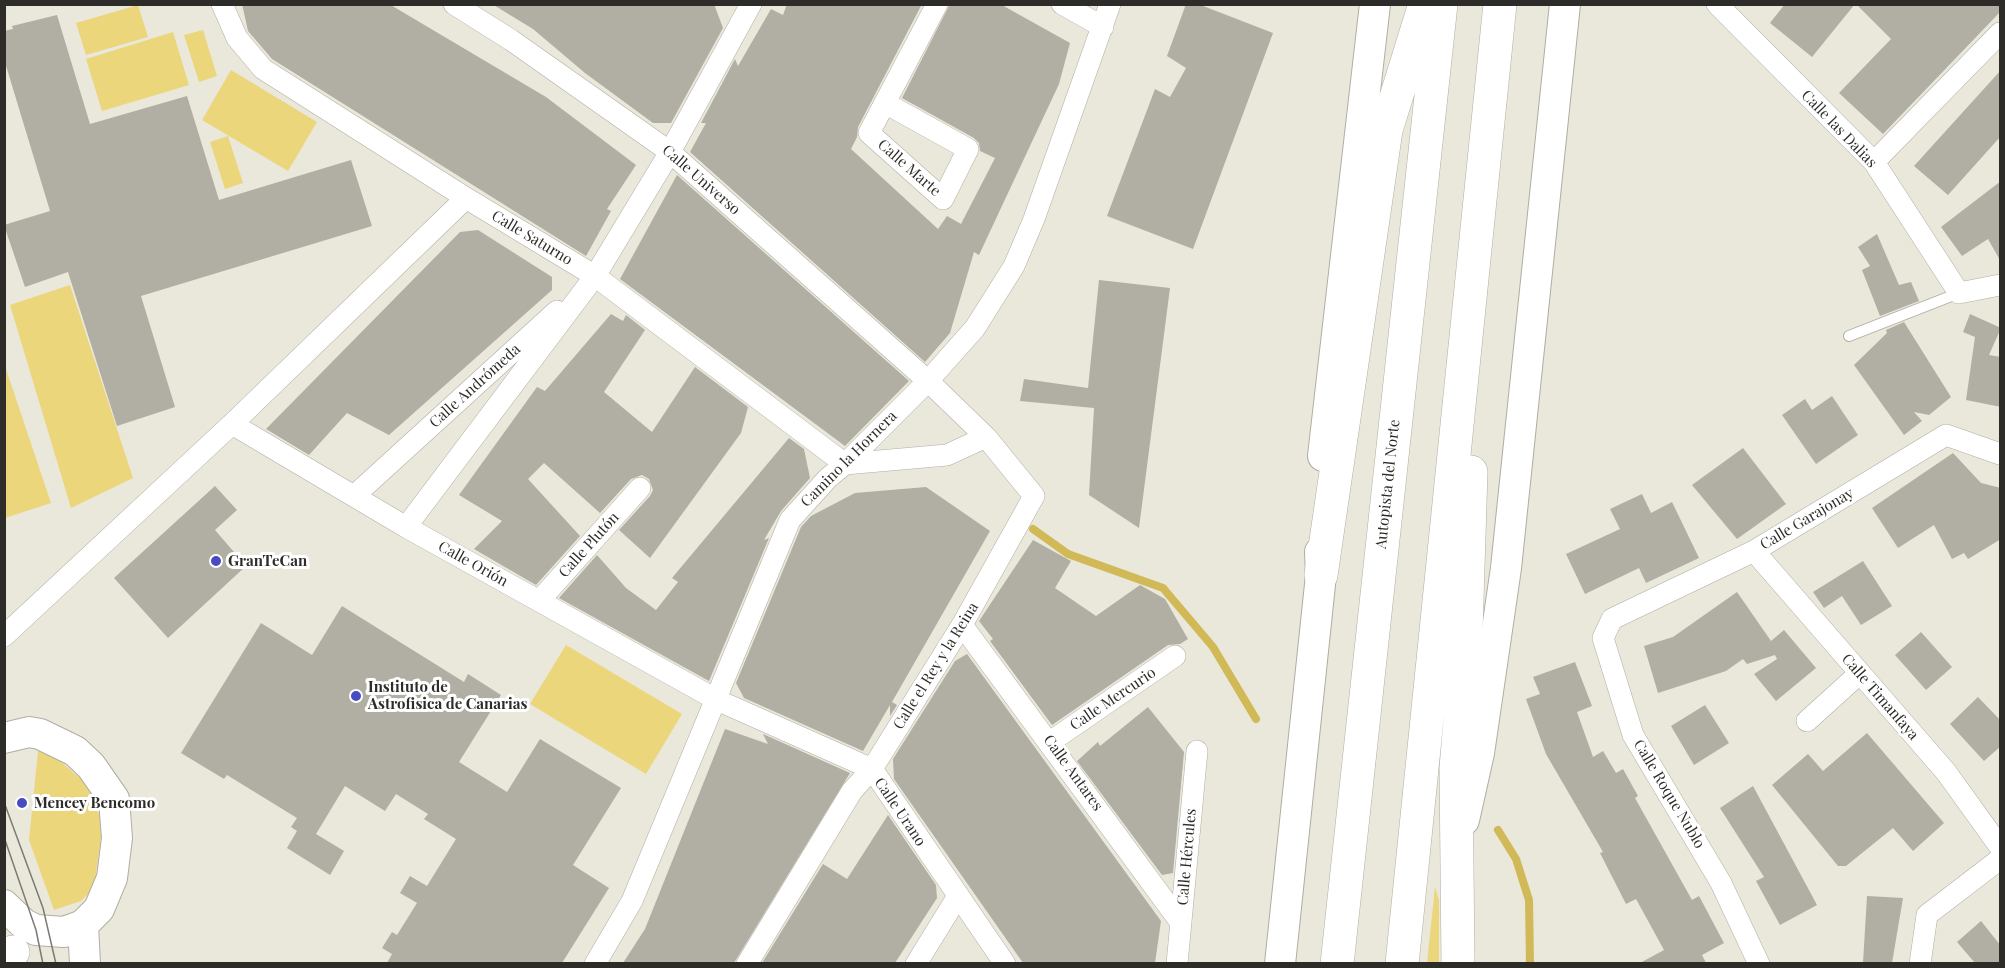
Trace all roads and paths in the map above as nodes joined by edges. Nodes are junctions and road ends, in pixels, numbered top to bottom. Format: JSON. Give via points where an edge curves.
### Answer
{"nodes":[{"id":1,"x":454,"y":4,"type":"edge"},
{"id":2,"x":937,"y":4,"type":"edge"},
{"id":3,"x":1062,"y":4,"type":"edge"},
{"id":4,"x":1110,"y":4,"type":"edge"},
{"id":5,"x":1375,"y":4,"type":"edge"},
{"id":6,"x":1425,"y":4,"type":"edge"},
{"id":7,"x":1441,"y":4,"type":"edge"},
{"id":8,"x":1500,"y":4,"type":"edge"},
{"id":9,"x":1565,"y":4,"type":"edge"},
{"id":10,"x":1717,"y":4,"type":"edge"},
{"id":11,"x":751,"y":5,"type":"edge"},
{"id":12,"x":219,"y":7,"type":"edge"},
{"id":13,"x":1103,"y":27,"type":"junction"},
{"id":14,"x":2001,"y":33,"type":"edge"},
{"id":15,"x":885,"y":103,"type":"junction"},
{"id":16,"x":670,"y":152,"type":"junction"},
{"id":17,"x":1874,"y":162,"type":"junction"},
{"id":18,"x":1480,"y":188,"type":"junction"},
{"id":19,"x":465,"y":198,"type":"junction"},
{"id":20,"x":595,"y":276,"type":"junction"},
{"id":21,"x":2001,"y":285,"type":"edge"},
{"id":22,"x":1959,"y":293,"type":"junction"},
{"id":23,"x":1849,"y":336,"type":"dead end"},
{"id":24,"x":928,"y":381,"type":"junction"},
{"id":25,"x":232,"y":424,"type":"junction"},
{"id":26,"x":986,"y":437,"type":"junction"},
{"id":27,"x":2001,"y":454,"type":"edge"},
{"id":28,"x":845,"y":464,"type":"junction"},
{"id":29,"x":640,"y":488,"type":"dead end"},
{"id":30,"x":354,"y":496,"type":"junction"},
{"id":31,"x":406,"y":527,"type":"junction"},
{"id":32,"x":1754,"y":551,"type":"junction"},
{"id":33,"x":1321,"y":576,"type":"junction"},
{"id":34,"x":539,"y":601,"type":"junction"},
{"id":35,"x":1612,"y":619,"type":"joint"},
{"id":36,"x":962,"y":625,"type":"junction"},
{"id":37,"x":4,"y":636,"type":"edge"},
{"id":38,"x":1175,"y":656,"type":"dead end"},
{"id":39,"x":1860,"y":673,"type":"junction"},
{"id":40,"x":717,"y":700,"type":"junction"},
{"id":41,"x":4,"y":714,"type":"edge"},
{"id":42,"x":1807,"y":721,"type":"dead end"},
{"id":43,"x":17,"y":735,"type":"edge"},
{"id":44,"x":1050,"y":742,"type":"junction"},
{"id":45,"x":1197,"y":751,"type":"dead end"},
{"id":46,"x":872,"y":769,"type":"junction"},
{"id":47,"x":1458,"y":846,"type":"junction"},
{"id":48,"x":2001,"y":847,"type":"edge"},
{"id":49,"x":2001,"y":860,"type":"edge"},
{"id":50,"x":958,"y":896,"type":"junction"},
{"id":51,"x":4,"y":907,"type":"edge"},
{"id":52,"x":1181,"y":923,"type":"junction"},
{"id":53,"x":83,"y":925,"type":"junction"},
{"id":54,"x":11,"y":956,"type":"edge"},
{"id":55,"x":85,"y":963,"type":"edge"},
{"id":56,"x":596,"y":963,"type":"edge"},
{"id":57,"x":747,"y":963,"type":"edge"},
{"id":58,"x":916,"y":963,"type":"edge"},
{"id":59,"x":1005,"y":963,"type":"edge"},
{"id":60,"x":1177,"y":963,"type":"edge"},
{"id":61,"x":1280,"y":963,"type":"edge"},
{"id":62,"x":1337,"y":963,"type":"edge"},
{"id":63,"x":1402,"y":963,"type":"edge"},
{"id":64,"x":1458,"y":963,"type":"edge"},
{"id":65,"x":1759,"y":963,"type":"edge"},
{"id":66,"x":1920,"y":963,"type":"edge"}],
"edges":[{"from":1,"to":16,"type":"street","name":"Calle Universo"},
{"from":2,"to":15,"type":"street","name":"Calle Marte"},
{"from":3,"to":13,"type":"street"},
{"from":4,"to":13,"type":"street","name":"Camino la Hornera"},
{"from":5,"to":33,"type":"street","via":[[1317,505]]},
{"from":6,"to":33,"type":"highway","via":[[1386,130]]},
{"from":7,"to":62,"type":"highway","name":"Autopista del Norte"},
{"from":8,"to":18,"type":"highway"},
{"from":9,"to":47,"type":"street","via":[[1506,568],[1479,753]]},
{"from":10,"to":17,"type":"street","name":"Calle las Dalias"},
{"from":11,"to":16,"type":"street","name":"Calle Andrómeda"},
{"from":12,"to":19,"type":"street","name":"Calle Saturno","via":[[237,38],[263,69]]},
{"from":13,"to":24,"type":"street","name":"Camino la Hornera","via":[[1014,266],[975,328]]},
{"from":14,"to":17,"type":"street"},
{"from":15,"to":15,"type":"street","name":"Calle Marte","via":[[869,133],[943,199],[968,149]]},
{"from":16,"to":20,"type":"street","name":"Calle Andrómeda"},
{"from":16,"to":24,"type":"street","name":"Calle Universo"},
{"from":17,"to":22,"type":"street","name":"Calle las Dalias"},
{"from":18,"to":47,"type":"highway","via":[[1465,664],[1456,768]]},
{"from":18,"to":63,"type":"highway"},
{"from":19,"to":20,"type":"street","name":"Calle Saturno"},
{"from":19,"to":25,"type":"street"},
{"from":20,"to":28,"type":"street","name":"Calle Saturno"},
{"from":20,"to":30,"type":"street","name":"Calle Andrómeda"},
{"from":20,"to":31,"type":"street","name":"Calle Andrómeda"},
{"from":21,"to":22,"type":"street"},
{"from":22,"to":23,"type":"lane"},
{"from":24,"to":26,"type":"street","name":"Calle el Rey y la Reina"},
{"from":24,"to":28,"type":"street","name":"Camino la Hornera"},
{"from":25,"to":30,"type":"street","name":"Calle Orión"},
{"from":25,"to":37,"type":"street"},
{"from":26,"to":28,"type":"street","via":[[946,455]]},
{"from":26,"to":36,"type":"street","name":"Calle el Rey y la Reina","via":[[1034,496]]},
{"from":27,"to":32,"type":"street","name":"Calle Garajonay","via":[[1946,435]]},
{"from":28,"to":40,"type":"street","name":"Camino la Hornera","via":[[790,520]]},
{"from":29,"to":34,"type":"street","name":"Calle Plutón"},
{"from":30,"to":31,"type":"street","name":"Calle Orión"},
{"from":31,"to":34,"type":"street","name":"Calle Orión"},
{"from":32,"to":35,"type":"street","name":"Calle Garajonay"},
{"from":32,"to":39,"type":"street","name":"Calle Timanfaya"},
{"from":33,"to":61,"type":"street"},
{"from":34,"to":40,"type":"street","name":"Calle Orión"},
{"from":35,"to":65,"type":"street","name":"Calle Roque Nublo","via":[[1603,638],[1634,735],[1721,883]]},
{"from":36,"to":44,"type":"street","name":"Calle Antares"},
{"from":36,"to":46,"type":"street","name":"Calle el Rey y la Reina"},
{"from":38,"to":44,"type":"street","name":"Calle Mercurio"},
{"from":39,"to":42,"type":"street"},
{"from":39,"to":48,"type":"street","name":"Calle Timanfaya","via":[[1946,772]]},
{"from":40,"to":46,"type":"street","name":"Calle Urano"},
{"from":40,"to":56,"type":"street","name":"Camino la Hornera","via":[[632,901]]},
{"from":41,"to":43,"type":"street"},
{"from":43,"to":53,"type":"street","via":[[40,734],[75,751],[91,766],[114,800],[117,838],[112,878],[99,909]]},
{"from":44,"to":52,"type":"street","name":"Calle Antares"},
{"from":45,"to":52,"type":"street","name":"Calle Hércules"},
{"from":46,"to":50,"type":"street","name":"Calle Urano"},
{"from":46,"to":57,"type":"street","name":"Calle el Rey y la Reina","via":[[852,791]]},
{"from":47,"to":64,"type":"highway"},
{"from":49,"to":66,"type":"street","via":[[1928,915]]},
{"from":50,"to":58,"type":"street"},
{"from":50,"to":59,"type":"street","name":"Calle Urano"},
{"from":51,"to":53,"type":"street","via":[[36,930],[64,932]]},
{"from":51,"to":54,"type":"street"},
{"from":52,"to":60,"type":"street","name":"Calle Hércules"},
{"from":53,"to":55,"type":"street"}]}
